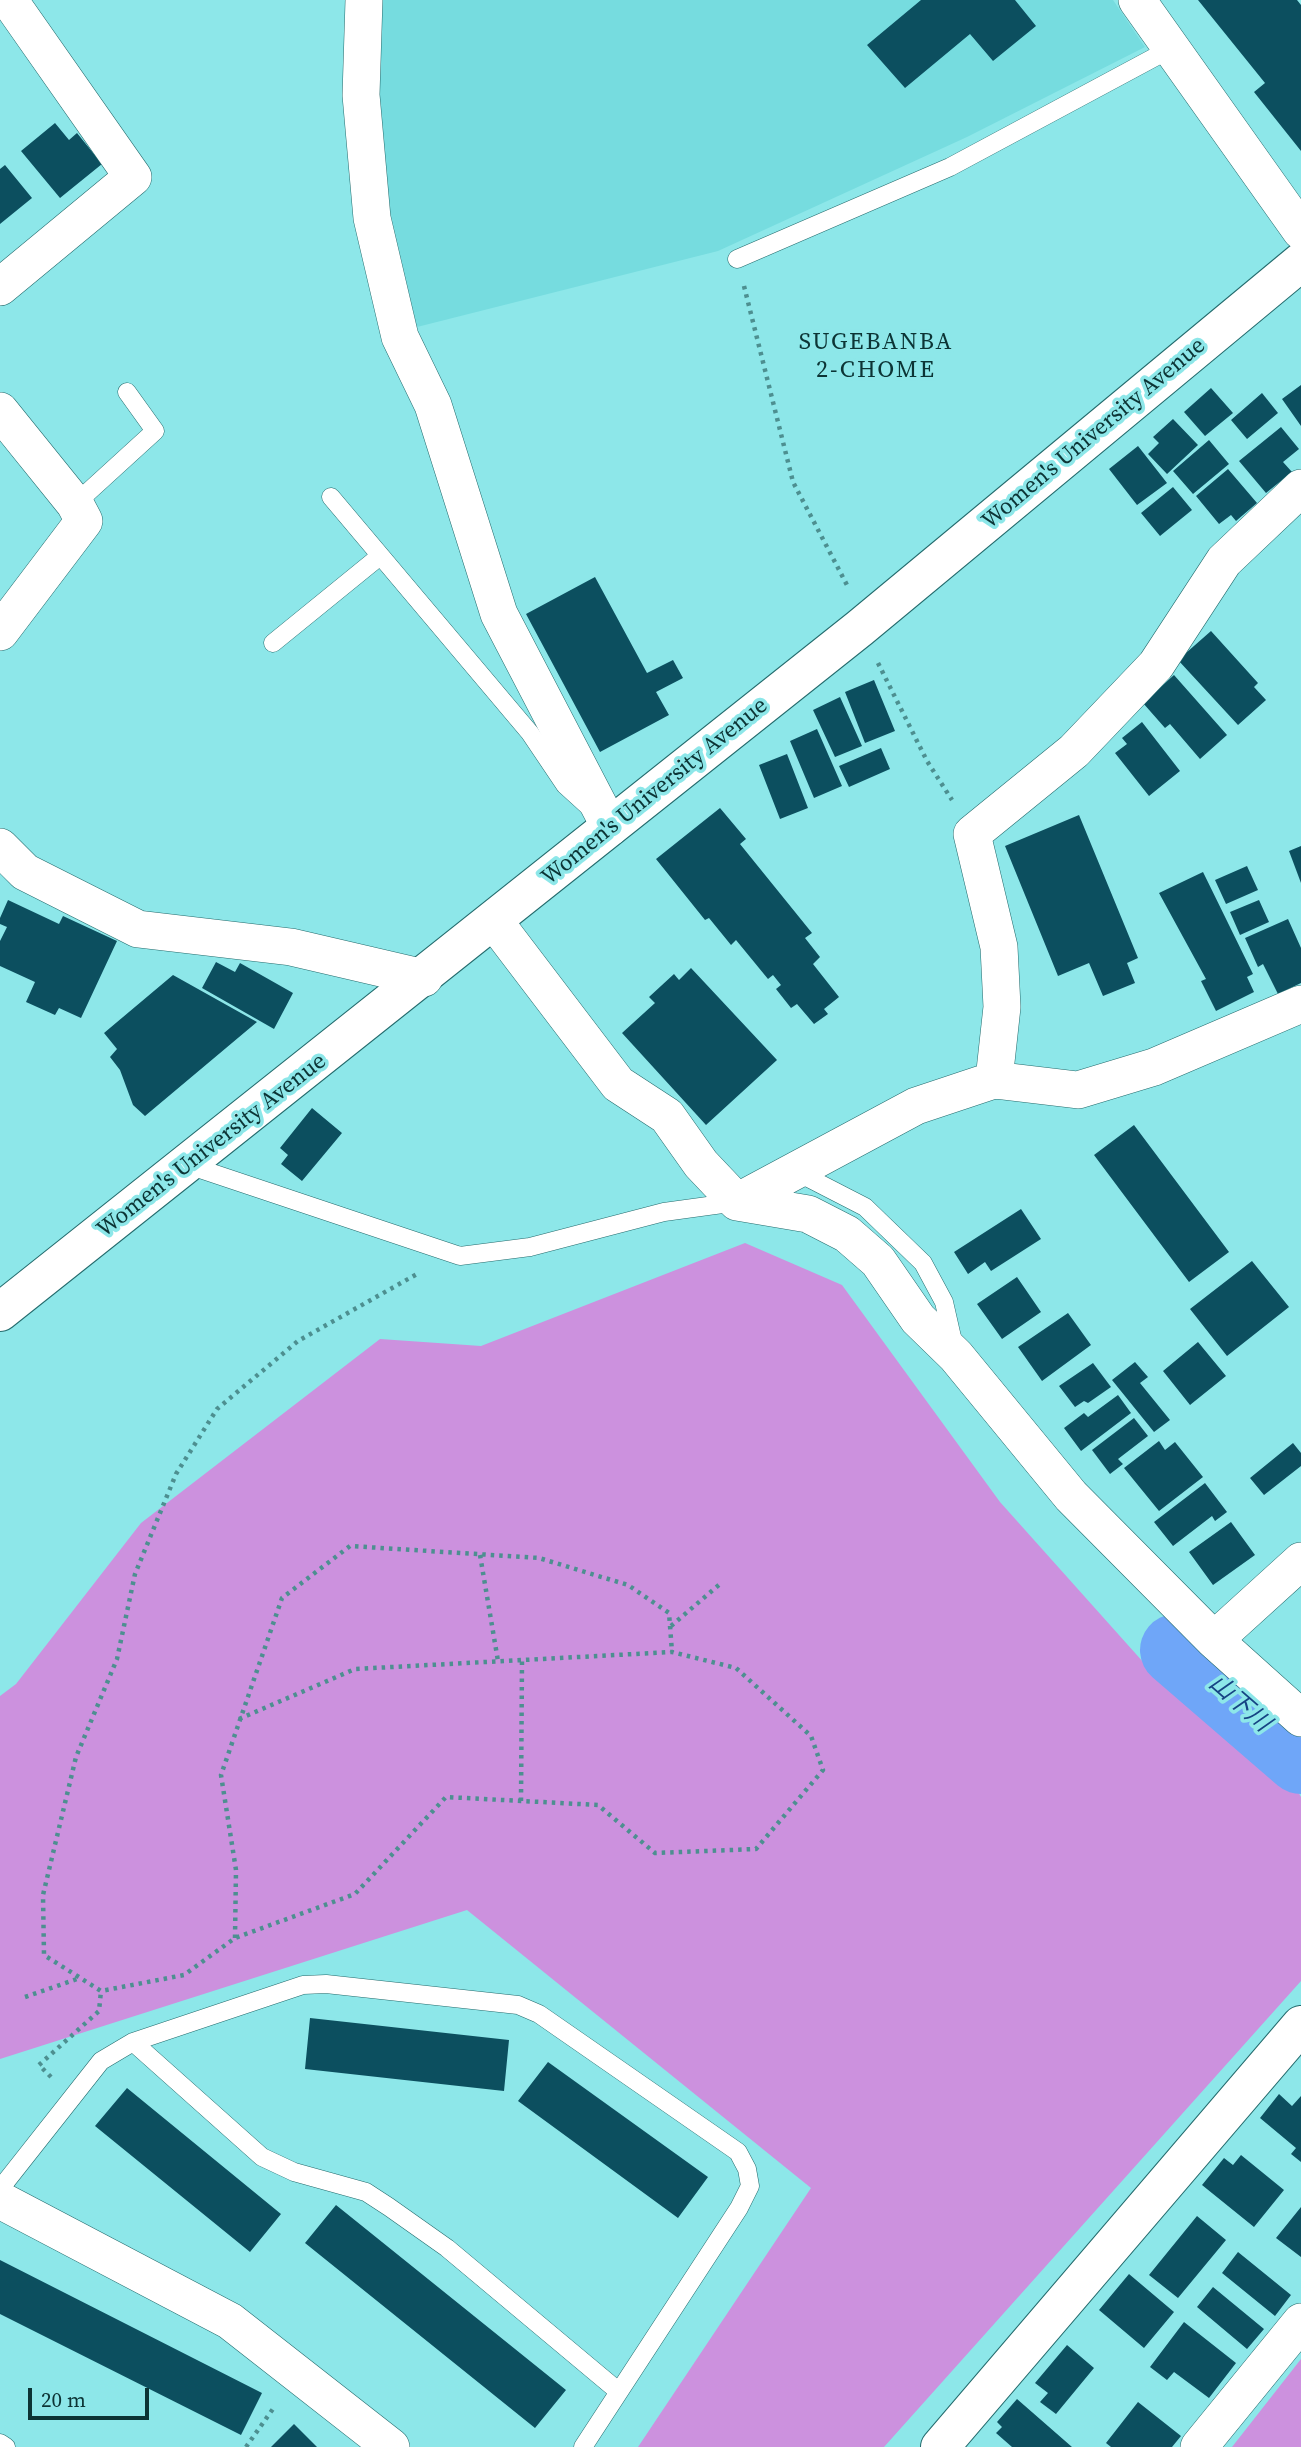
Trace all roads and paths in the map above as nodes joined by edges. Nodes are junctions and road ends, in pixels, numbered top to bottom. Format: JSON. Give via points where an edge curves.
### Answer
{"nodes":[{"id":1,"x":9,"y":0,"type":"edge"},
{"id":2,"x":364,"y":0,"type":"edge"},
{"id":3,"x":1137,"y":0,"type":"edge"},
{"id":4,"x":1170,"y":49,"type":"junction"},
{"id":5,"x":1301,"y":231,"type":"edge"},
{"id":6,"x":737,"y":259,"type":"joint"},
{"id":7,"x":1301,"y":262,"type":"edge"},
{"id":8,"x":0,"y":287,"type":"edge"},
{"id":9,"x":127,"y":392,"type":"dead end"},
{"id":10,"x":0,"y":411,"type":"edge"},
{"id":11,"x":1301,"y":488,"type":"edge"},
{"id":12,"x":331,"y":497,"type":"dead end"},
{"id":13,"x":75,"y":504,"type":"junction"},
{"id":14,"x":380,"y":556,"type":"junction"},
{"id":15,"x":860,"y":628,"type":"junction"},
{"id":16,"x":0,"y":632,"type":"edge"},
{"id":17,"x":273,"y":643,"type":"dead end"},
{"id":18,"x":610,"y":827,"type":"junction"},
{"id":19,"x":972,"y":834,"type":"junction"},
{"id":20,"x":0,"y":847,"type":"edge"},
{"id":21,"x":494,"y":921,"type":"junction"},
{"id":22,"x":424,"y":978,"type":"junction"},
{"id":23,"x":1301,"y":1004,"type":"edge"},
{"id":24,"x":994,"y":1080,"type":"junction"},
{"id":25,"x":188,"y":1165,"type":"junction"},
{"id":26,"x":793,"y":1170,"type":"junction"},
{"id":27,"x":737,"y":1202,"type":"junction"},
{"id":28,"x":449,"y":1255,"type":"junction"},
{"id":29,"x":0,"y":1312,"type":"edge"},
{"id":30,"x":956,"y":1356,"type":"junction"},
{"id":31,"x":480,"y":1555,"type":"junction"},
{"id":32,"x":1301,"y":1561,"type":"edge"},
{"id":33,"x":720,"y":1584,"type":"dead end"},
{"id":34,"x":670,"y":1627,"type":"junction"},
{"id":35,"x":1214,"y":1640,"type":"junction"},
{"id":36,"x":672,"y":1652,"type":"junction"},
{"id":37,"x":522,"y":1660,"type":"junction"},
{"id":38,"x":498,"y":1661,"type":"junction"},
{"id":39,"x":239,"y":1718,"type":"junction"},
{"id":40,"x":1301,"y":1718,"type":"edge"},
{"id":41,"x":522,"y":1801,"type":"junction"},
{"id":42,"x":235,"y":1938,"type":"junction"},
{"id":43,"x":80,"y":1978,"type":"junction"},
{"id":44,"x":101,"y":1990,"type":"junction"},
{"id":45,"x":25,"y":1997,"type":"dead end"},
{"id":46,"x":1301,"y":2025,"type":"edge"},
{"id":47,"x":133,"y":2042,"type":"junction"},
{"id":48,"x":72,"y":2097,"type":"junction"},
{"id":49,"x":0,"y":2189,"type":"edge"},
{"id":50,"x":0,"y":2200,"type":"edge"},
{"id":51,"x":1301,"y":2322,"type":"edge"},
{"id":52,"x":298,"y":2374,"type":"junction"},
{"id":53,"x":618,"y":2391,"type":"junction"},
{"id":54,"x":0,"y":2442,"type":"edge"},
{"id":55,"x":942,"y":2446,"type":"edge"},
{"id":56,"x":6,"y":2447,"type":"edge"},
{"id":57,"x":246,"y":2447,"type":"edge"},
{"id":58,"x":391,"y":2447,"type":"edge"},
{"id":59,"x":583,"y":2447,"type":"edge"},
{"id":60,"x":1199,"y":2447,"type":"edge"}],
"edges":[{"from":1,"to":8,"type":"street","via":[[133,177]]},
{"from":2,"to":18,"type":"street","via":[[361,95],[372,218],[400,337],[433,405],[499,614]]},
{"from":3,"to":4,"type":"street"},
{"from":4,"to":5,"type":"street"},
{"from":4,"to":6,"type":"lane","via":[[950,167]]},
{"from":6,"to":15,"type":"path","via":[[793,482],[852,594]]},
{"from":7,"to":15,"type":"street","name":"Women's University Avenue"},
{"from":9,"to":13,"type":"lane","via":[[155,431]]},
{"from":10,"to":13,"type":"street"},
{"from":11,"to":19,"type":"street","via":[[1224,561],[1156,665],[1074,751]]},
{"from":12,"to":14,"type":"lane"},
{"from":13,"to":16,"type":"street","via":[[84,521]]},
{"from":14,"to":17,"type":"lane"},
{"from":14,"to":18,"type":"lane","via":[[530,733],[565,785]]},
{"from":15,"to":18,"type":"street","name":"Women's University Avenue"},
{"from":15,"to":19,"type":"path","via":[[927,761]]},
{"from":18,"to":21,"type":"street","name":"Women's University Avenue"},
{"from":19,"to":24,"type":"street","via":[[999,947],[1002,1007]]},
{"from":20,"to":22,"type":"street","via":[[25,872],[138,929],[291,947]]},
{"from":21,"to":22,"type":"street","name":"Women's University Avenue"},
{"from":21,"to":27,"type":"street","via":[[618,1084],[667,1116],[701,1164]]},
{"from":22,"to":25,"type":"street","name":"Women's University Avenue"},
{"from":23,"to":24,"type":"street","via":[[1154,1067],[1078,1090]]},
{"from":24,"to":26,"type":"street","via":[[916,1106]]},
{"from":25,"to":28,"type":"lane"},
{"from":25,"to":29,"type":"street","name":"Women's University Avenue"},
{"from":26,"to":27,"type":"street"},
{"from":26,"to":30,"type":"lane","via":[[865,1207],[923,1263],[944,1302]]},
{"from":27,"to":28,"type":"lane","via":[[664,1212],[530,1247]]},
{"from":27,"to":30,"type":"street","via":[[808,1214],[847,1234],[878,1261],[918,1319]]},
{"from":28,"to":43,"type":"path","via":[[298,1342],[217,1409],[176,1474],[135,1574],[117,1659],[76,1757],[43,1895],[44,1955]]},
{"from":30,"to":35,"type":"street","via":[[1071,1496]]},
{"from":31,"to":34,"type":"path","via":[[539,1558],[628,1586],[669,1613]]},
{"from":31,"to":38,"type":"path"},
{"from":31,"to":39,"type":"path","via":[[350,1546],[282,1598]]},
{"from":32,"to":35,"type":"street"},
{"from":33,"to":34,"type":"path"},
{"from":34,"to":36,"type":"path"},
{"from":35,"to":40,"type":"street"},
{"from":36,"to":37,"type":"path"},
{"from":36,"to":41,"type":"path","via":[[736,1668],[811,1736],[823,1770],[755,1849],[655,1853],[598,1805]]},
{"from":37,"to":38,"type":"path"},
{"from":37,"to":41,"type":"path"},
{"from":38,"to":39,"type":"path","via":[[355,1668]]},
{"from":39,"to":42,"type":"path","via":[[221,1775],[236,1870]]},
{"from":41,"to":42,"type":"path","via":[[446,1797],[355,1894]]},
{"from":42,"to":44,"type":"path","via":[[184,1975]]},
{"from":43,"to":44,"type":"path"},
{"from":43,"to":45,"type":"path"},
{"from":44,"to":48,"type":"path","via":[[99,2011],[39,2065]]},
{"from":46,"to":55,"type":"street"},
{"from":47,"to":48,"type":"lane","via":[[102,2062]]},
{"from":47,"to":53,"type":"lane","via":[[262,2157],[294,2172],[366,2192],[389,2207],[457,2256]]},
{"from":47,"to":53,"type":"lane","via":[[303,1985],[518,2005],[539,2014],[738,2152],[750,2186],[739,2208]]},
{"from":48,"to":49,"type":"lane"},
{"from":50,"to":52,"type":"street","via":[[230,2321]]},
{"from":51,"to":60,"type":"street"},
{"from":52,"to":57,"type":"path"},
{"from":52,"to":58,"type":"street"},
{"from":53,"to":59,"type":"lane"},
{"from":54,"to":56,"type":"lane"}]}
